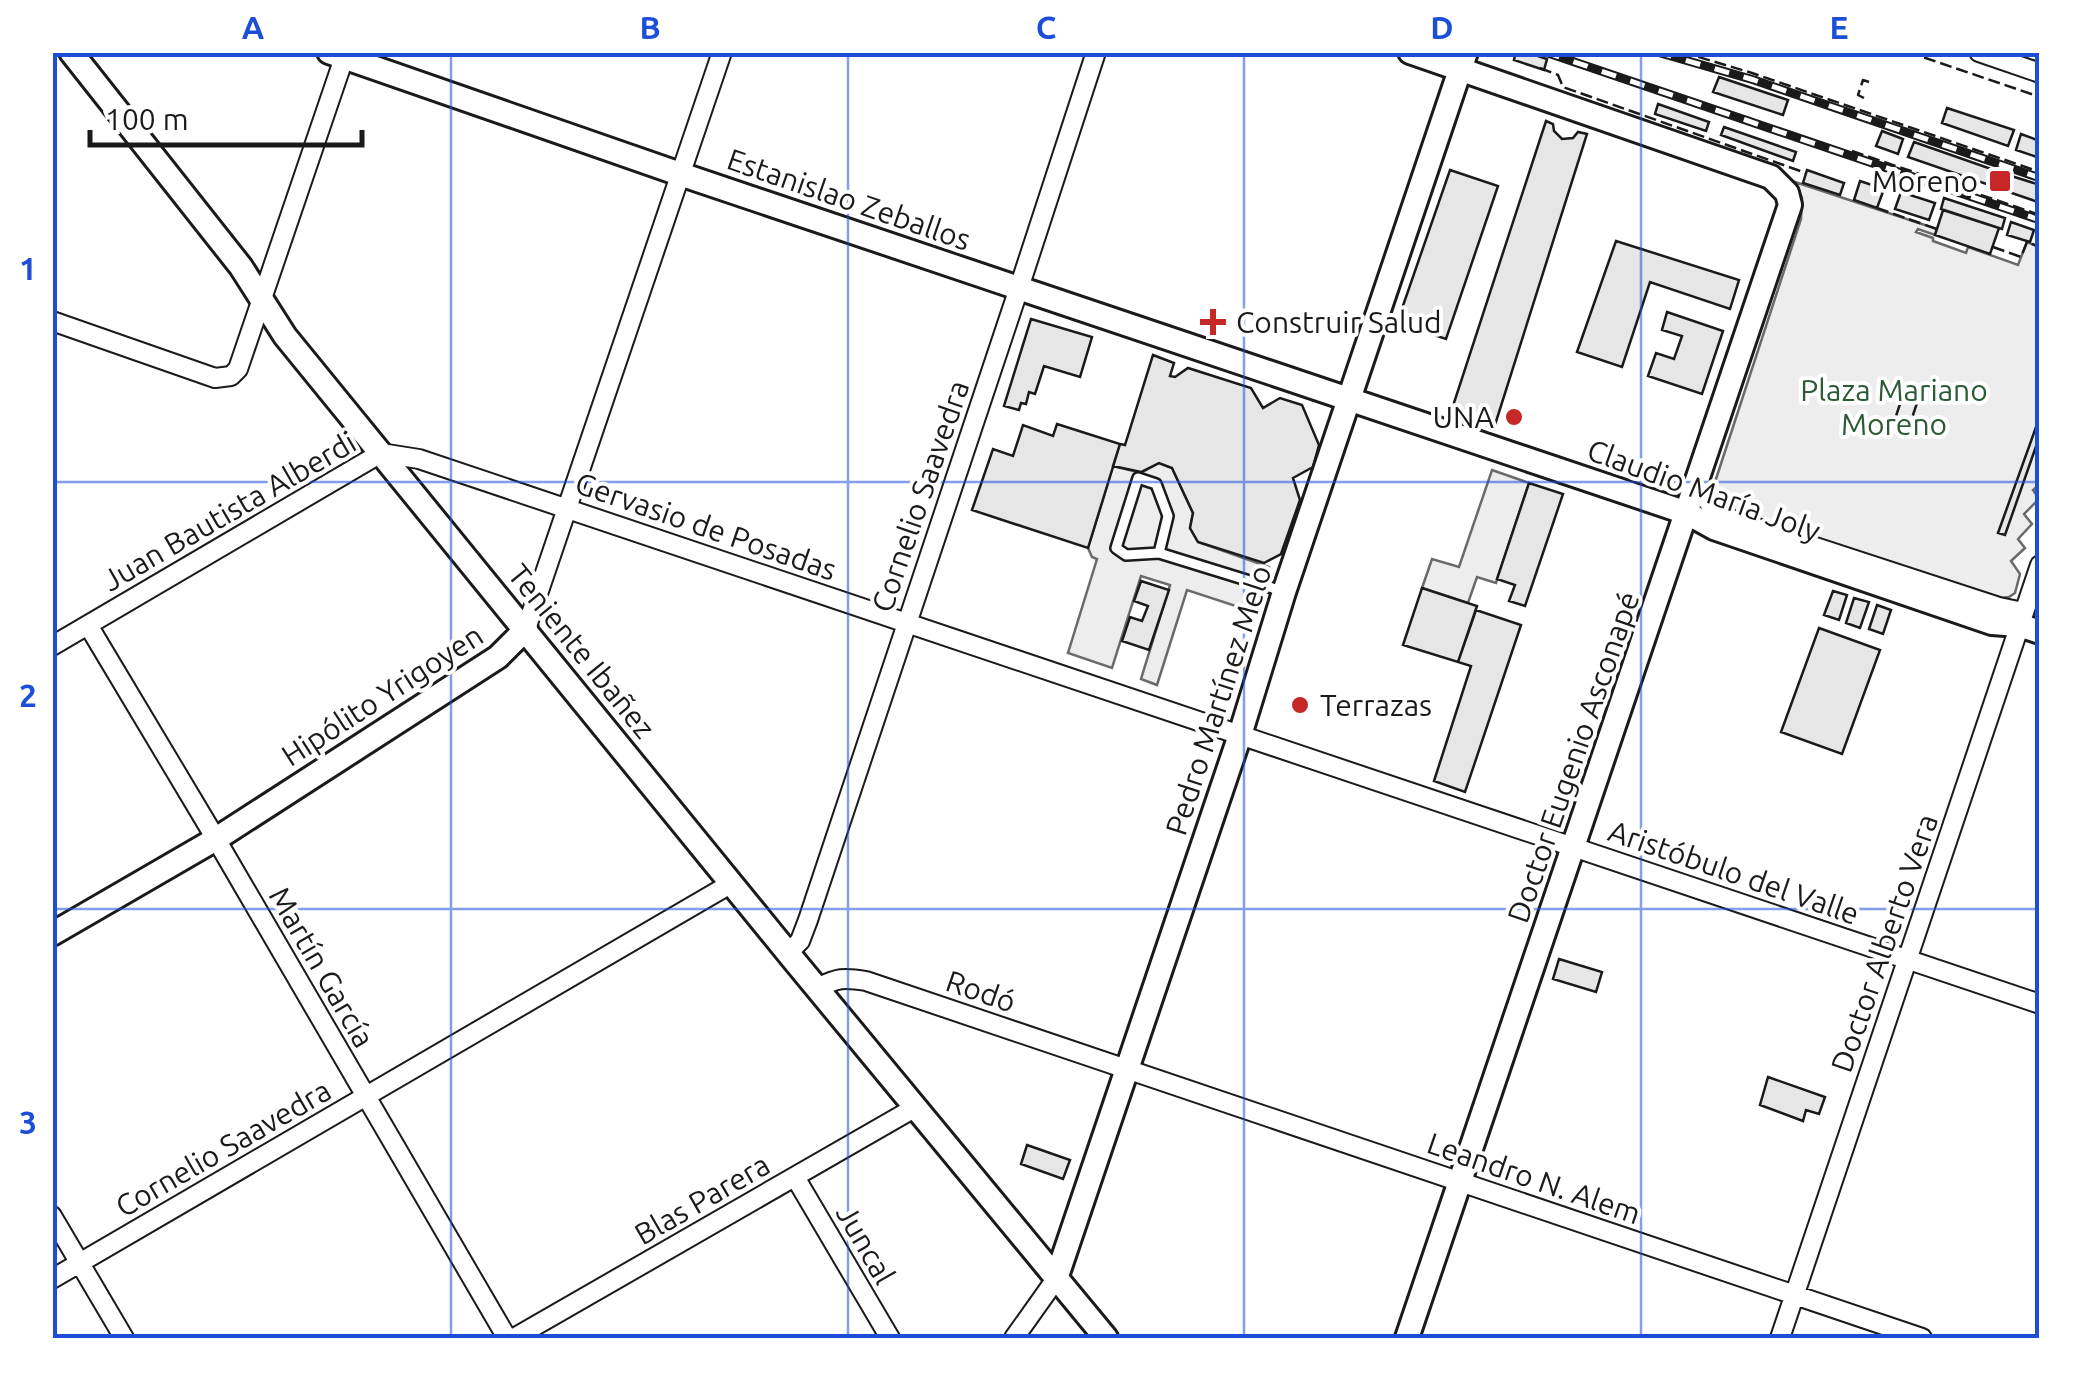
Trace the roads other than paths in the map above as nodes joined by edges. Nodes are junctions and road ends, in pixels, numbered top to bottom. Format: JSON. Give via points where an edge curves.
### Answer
{"nodes":[{"id":1,"x":70,"y":52,"type":"edge"},
{"id":2,"x":722,"y":52,"type":"edge"},
{"id":3,"x":1096,"y":52,"type":"edge"},
{"id":4,"x":1410,"y":52,"type":"edge"},
{"id":5,"x":1979,"y":52,"type":"edge"},
{"id":6,"x":339,"y":54,"type":"edge"},
{"id":7,"x":1464,"y":61,"type":"edge"},
{"id":8,"x":2040,"y":73,"type":"edge"},
{"id":9,"x":680,"y":174,"type":"junction"},
{"id":10,"x":1020,"y":288,"type":"junction"},
{"id":11,"x":262,"y":299,"type":"junction"},
{"id":12,"x":52,"y":321,"type":"edge"},
{"id":13,"x":1350,"y":400,"type":"junction"},
{"id":14,"x":381,"y":453,"type":"junction"},
{"id":15,"x":1699,"y":480,"type":"junction"},
{"id":16,"x":567,"y":508,"type":"junction"},
{"id":17,"x":1687,"y":512,"type":"junction"},
{"id":18,"x":1159,"y":553,"type":"junction"},
{"id":19,"x":2040,"y":565,"type":"edge"},
{"id":20,"x":1284,"y":592,"type":"junction"},
{"id":21,"x":906,"y":622,"type":"junction"},
{"id":22,"x":2027,"y":623,"type":"edge"},
{"id":23,"x":88,"y":625,"type":"junction"},
{"id":24,"x":526,"y":629,"type":"junction"},
{"id":25,"x":52,"y":646,"type":"edge"},
{"id":26,"x":1240,"y":734,"type":"junction"},
{"id":27,"x":216,"y":839,"type":"junction"},
{"id":28,"x":1574,"y":847,"type":"junction"},
{"id":29,"x":732,"y":883,"type":"junction"},
{"id":30,"x":52,"y":934,"type":"edge"},
{"id":31,"x":788,"y":953,"type":"junction"},
{"id":32,"x":1908,"y":960,"type":"junction"},
{"id":33,"x":817,"y":988,"type":"junction"},
{"id":34,"x":2040,"y":1004,"type":"edge"},
{"id":35,"x":1128,"y":1070,"type":"junction"},
{"id":36,"x":366,"y":1097,"type":"junction"},
{"id":37,"x":916,"y":1107,"type":"junction"},
{"id":38,"x":796,"y":1177,"type":"junction"},
{"id":39,"x":1460,"y":1183,"type":"junction"},
{"id":40,"x":52,"y":1216,"type":"edge"},
{"id":41,"x":80,"y":1264,"type":"junction"},
{"id":42,"x":1056,"y":1279,"type":"junction"},
{"id":43,"x":52,"y":1280,"type":"edge"},
{"id":44,"x":1794,"y":1296,"type":"junction"},
{"id":45,"x":124,"y":1338,"type":"edge"},
{"id":46,"x":511,"y":1338,"type":"edge"},
{"id":47,"x":890,"y":1338,"type":"edge"},
{"id":48,"x":1014,"y":1338,"type":"edge"},
{"id":49,"x":1106,"y":1338,"type":"edge"},
{"id":50,"x":1407,"y":1338,"type":"edge"},
{"id":51,"x":1780,"y":1338,"type":"edge"},
{"id":52,"x":1922,"y":1338,"type":"edge"}],
"edges":[{"from":1,"to":11,"type":"street","name":"Teniente Ibañez"},
{"from":2,"to":9,"type":"street","name":"Hipólito Yrigoyen"},
{"from":3,"to":10,"type":"street","name":"Cornelio Saavedra"},
{"from":4,"to":7,"type":"street"},
{"from":5,"to":8,"type":"street"},
{"from":6,"to":9,"type":"street","name":"Estanislao Zeballos"},
{"from":6,"to":11,"type":"street"},
{"from":7,"to":13,"type":"street","name":"Pedro Martínez Melo"},
{"from":7,"to":15,"type":"street","name":"Doctor Eugenio Asconapé","via":[[1771,177],[1787,193],[1788,215]]},
{"from":9,"to":10,"type":"street","name":"Estanislao Zeballos"},
{"from":9,"to":16,"type":"street","name":"Hipólito Yrigoyen"},
{"from":10,"to":13,"type":"street","name":"Estanislao Zeballos"},
{"from":10,"to":21,"type":"street","name":"Cornelio Saavedra"},
{"from":11,"to":12,"type":"street","via":[[238,369],[215,378]]},
{"from":11,"to":14,"type":"street","name":"Teniente Ibañez"},
{"from":13,"to":17,"type":"street","name":"Claudio María Joly"},
{"from":13,"to":20,"type":"street","name":"Pedro Martínez Melo"},
{"from":14,"to":16,"type":"street","name":"Gervasio de Posadas"},
{"from":14,"to":23,"type":"street","name":"Juan Bautista Alberdi"},
{"from":14,"to":24,"type":"street","name":"Teniente Ibañez"},
{"from":15,"to":17,"type":"street","name":"Doctor Eugenio Asconapé"},
{"from":15,"to":22,"type":"street","name":"Claudio María Joly","via":[[1711,508],[1733,520],[1999,607]]},
{"from":16,"to":21,"type":"street","name":"Gervasio de Posadas"},
{"from":16,"to":24,"type":"street","name":"Hipólito Yrigoyen"},
{"from":17,"to":22,"type":"street","name":"Claudio María Joly","via":[[1714,528],[1992,623]]},
{"from":17,"to":28,"type":"street","name":"Doctor Eugenio Asconapé"},
{"from":18,"to":18,"type":"lane","via":[[1168,516],[1156,484],[1138,478],[1116,548],[1126,555]]},
{"from":18,"to":20,"type":"lane"},
{"from":19,"to":22,"type":"street","name":"Doctor Alberto Vera"},
{"from":20,"to":26,"type":"street","name":"Pedro Martínez Melo"},
{"from":21,"to":26,"type":"street","name":"Gervasio de Posadas"},
{"from":21,"to":31,"type":"street","name":"Cornelio Saavedra","via":[[808,920]]},
{"from":22,"to":32,"type":"street","name":"Doctor Alberto Vera"},
{"from":23,"to":25,"type":"street","name":"Juan Bautista Alberdi"},
{"from":23,"to":27,"type":"street","name":"Martín García"},
{"from":24,"to":27,"type":"street","name":"Hipólito Yrigoyen","via":[[498,657]]},
{"from":24,"to":29,"type":"street","name":"Teniente Ibañez"},
{"from":26,"to":28,"type":"street","name":"Aristóbulo del Valle"},
{"from":26,"to":35,"type":"street","name":"Pedro Martínez Melo"},
{"from":27,"to":30,"type":"street","name":"Hipólito Yrigoyen"},
{"from":27,"to":36,"type":"street","name":"Martín García"},
{"from":28,"to":32,"type":"street","name":"Aristóbulo del Valle"},
{"from":28,"to":39,"type":"street","name":"Doctor Eugenio Asconapé"},
{"from":29,"to":31,"type":"street","name":"Teniente Ibañez"},
{"from":29,"to":36,"type":"street","name":"Cornelio Saavedra"},
{"from":31,"to":33,"type":"street","name":"Teniente Ibañez"},
{"from":32,"to":34,"type":"street","name":"Aristóbulo del Valle"},
{"from":32,"to":44,"type":"street","name":"Doctor Alberto Vera"},
{"from":33,"to":35,"type":"street","name":"Rodó","via":[[836,978],[866,981]]},
{"from":33,"to":37,"type":"street","name":"Teniente Ibañez"},
{"from":35,"to":39,"type":"street","name":"Leandro N. Alem"},
{"from":35,"to":42,"type":"street","name":"Pedro Martínez Melo"},
{"from":36,"to":41,"type":"street","name":"Cornelio Saavedra"},
{"from":36,"to":46,"type":"street","name":"Martín García"},
{"from":37,"to":38,"type":"street","name":"Blas Parera"},
{"from":37,"to":42,"type":"street","name":"Teniente Ibañez"},
{"from":38,"to":46,"type":"street","name":"Blas Parera"},
{"from":38,"to":47,"type":"street","name":"Juncal"},
{"from":39,"to":44,"type":"street","name":"Leandro N. Alem"},
{"from":39,"to":50,"type":"street","name":"Doctor Eugenio Asconapé"},
{"from":40,"to":41,"type":"street"},
{"from":41,"to":43,"type":"street","name":"Cornelio Saavedra"},
{"from":41,"to":45,"type":"street"},
{"from":42,"to":48,"type":"street","name":"Pedro Martínez Melo"},
{"from":42,"to":49,"type":"street","name":"Teniente Ibañez"},
{"from":44,"to":51,"type":"street","name":"Doctor Alberto Vera"},
{"from":44,"to":52,"type":"street","name":"Leandro N. Alem"}]}
